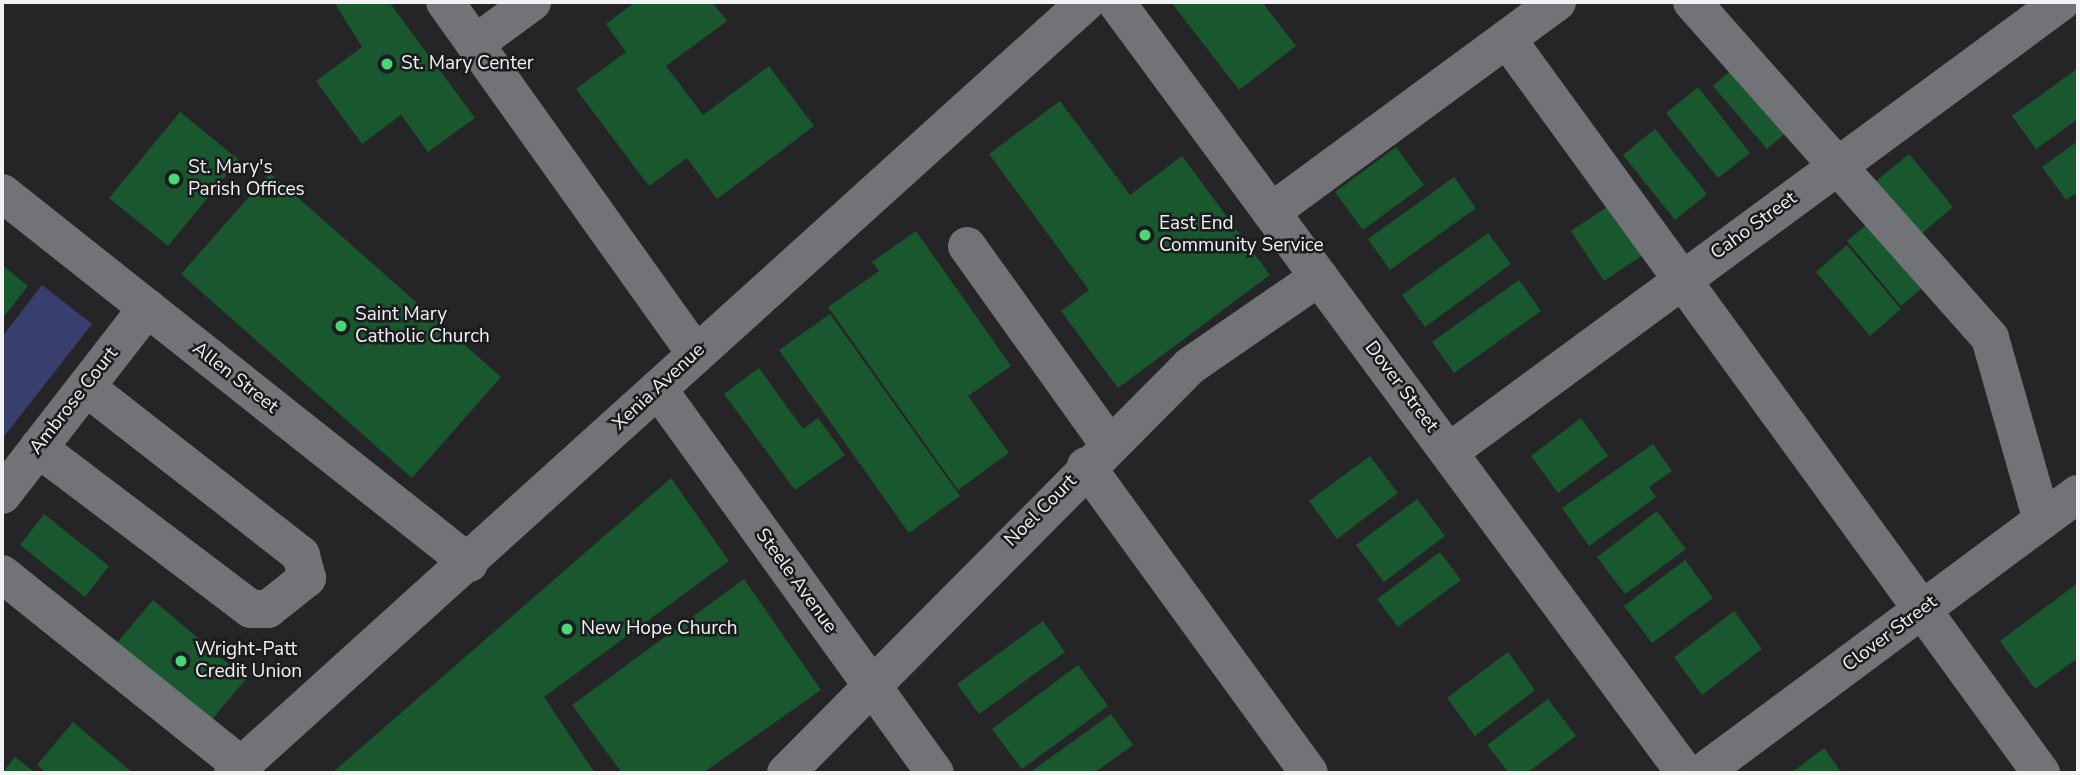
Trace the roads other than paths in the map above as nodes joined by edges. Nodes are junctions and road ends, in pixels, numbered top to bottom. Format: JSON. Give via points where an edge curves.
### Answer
{"nodes":[{"id":1,"x":445,"y":2,"type":"edge"},
{"id":2,"x":532,"y":2,"type":"edge"},
{"id":3,"x":1086,"y":2,"type":"edge"},
{"id":4,"x":1116,"y":2,"type":"edge"},
{"id":5,"x":1557,"y":2,"type":"edge"},
{"id":6,"x":1692,"y":2,"type":"edge"},
{"id":7,"x":2061,"y":2,"type":"edge"},
{"id":8,"x":1507,"y":39,"type":"junction"},
{"id":9,"x":475,"y":44,"type":"junction"},
{"id":10,"x":1840,"y":163,"type":"junction"},
{"id":11,"x":2,"y":193,"type":"edge"},
{"id":12,"x":1271,"y":212,"type":"junction"},
{"id":13,"x":968,"y":246,"type":"dead end"},
{"id":14,"x":1319,"y":277,"type":"junction"},
{"id":15,"x":1682,"y":278,"type":"junction"},
{"id":16,"x":147,"y":308,"type":"junction"},
{"id":17,"x":696,"y":354,"type":"junction"},
{"id":18,"x":86,"y":387,"type":"junction"},
{"id":19,"x":657,"y":389,"type":"junction"},
{"id":20,"x":38,"y":448,"type":"junction"},
{"id":21,"x":1449,"y":452,"type":"junction"},
{"id":22,"x":1098,"y":455,"type":"junction"},
{"id":23,"x":2078,"y":494,"type":"edge"},
{"id":24,"x":2,"y":495,"type":"edge"},
{"id":25,"x":2042,"y":521,"type":"junction"},
{"id":26,"x":469,"y":563,"type":"junction"},
{"id":27,"x":2,"y":574,"type":"edge"},
{"id":28,"x":1923,"y":610,"type":"junction"},
{"id":29,"x":870,"y":683,"type":"junction"},
{"id":30,"x":238,"y":770,"type":"edge"},
{"id":31,"x":786,"y":773,"type":"edge"},
{"id":32,"x":935,"y":773,"type":"edge"},
{"id":33,"x":1309,"y":773,"type":"edge"},
{"id":34,"x":1685,"y":773,"type":"edge"},
{"id":35,"x":1702,"y":773,"type":"edge"},
{"id":36,"x":2041,"y":773,"type":"edge"}],
"edges":[{"from":1,"to":9,"type":"street"},
{"from":2,"to":9,"type":"street"},
{"from":3,"to":17,"type":"street","name":"Xenia Avenue"},
{"from":4,"to":12,"type":"street","name":"Dover Street"},
{"from":5,"to":8,"type":"street"},
{"from":6,"to":10,"type":"street"},
{"from":7,"to":10,"type":"street","name":"Caho Street"},
{"from":8,"to":12,"type":"street"},
{"from":8,"to":15,"type":"street"},
{"from":9,"to":17,"type":"street"},
{"from":10,"to":15,"type":"street","name":"Caho Street"},
{"from":10,"to":25,"type":"street","via":[[1990,338]]},
{"from":11,"to":16,"type":"street","name":"Allen Street"},
{"from":12,"to":14,"type":"street","name":"Dover Street"},
{"from":13,"to":22,"type":"street"},
{"from":14,"to":21,"type":"street","name":"Dover Street"},
{"from":14,"to":22,"type":"street","name":"Noel Court","via":[[1190,366]]},
{"from":15,"to":21,"type":"street","name":"Caho Street"},
{"from":15,"to":28,"type":"street"},
{"from":16,"to":18,"type":"street","name":"Ambrose Court"},
{"from":16,"to":26,"type":"street","name":"Allen Street"},
{"from":17,"to":19,"type":"street","name":"Xenia Avenue"},
{"from":18,"to":20,"type":"street","name":"Ambrose Court"},
{"from":18,"to":20,"type":"street","via":[[301,555],[307,578],[268,609],[251,609]]},
{"from":19,"to":26,"type":"street","name":"Xenia Avenue"},
{"from":19,"to":29,"type":"street","name":"Steele Avenue"},
{"from":20,"to":24,"type":"street","name":"Ambrose Court"},
{"from":21,"to":34,"type":"street","name":"Dover Street"},
{"from":22,"to":29,"type":"street","name":"Noel Court"},
{"from":22,"to":33,"type":"street"},
{"from":23,"to":25,"type":"street","name":"Clover Street"},
{"from":25,"to":28,"type":"street","name":"Clover Street"},
{"from":26,"to":30,"type":"street","name":"Xenia Avenue"},
{"from":27,"to":30,"type":"street"},
{"from":28,"to":35,"type":"street","name":"Clover Street"},
{"from":28,"to":36,"type":"street"},
{"from":29,"to":31,"type":"street","name":"Noel Court"},
{"from":29,"to":32,"type":"street","name":"Steele Avenue"}]}
